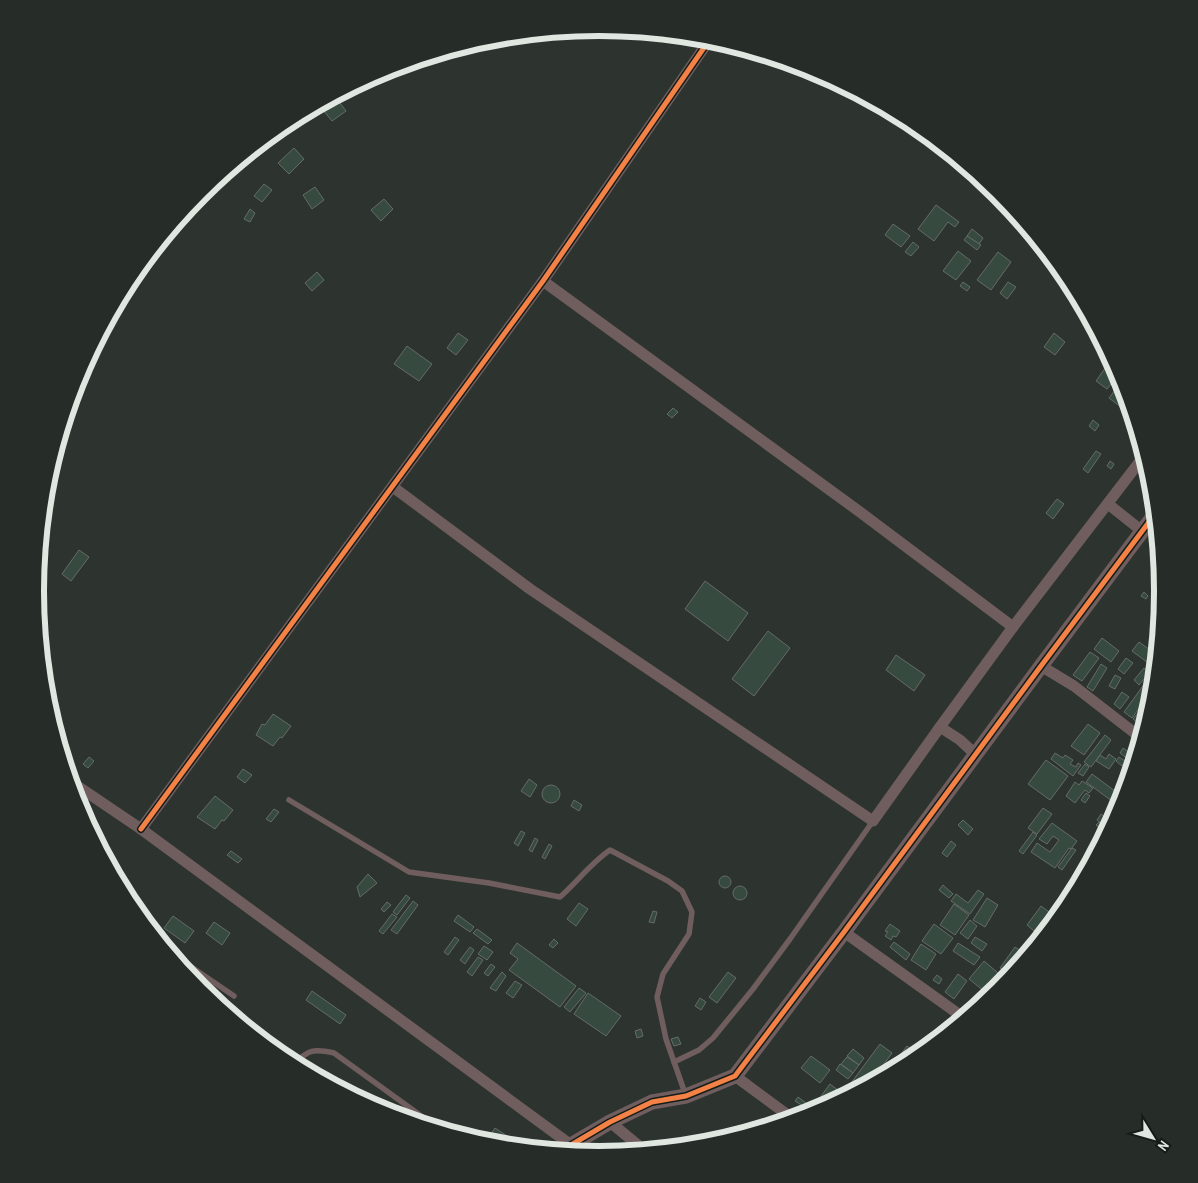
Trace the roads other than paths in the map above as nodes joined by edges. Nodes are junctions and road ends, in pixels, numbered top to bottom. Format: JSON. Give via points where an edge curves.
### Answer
{"nodes":[{"id":1,"x":704,"y":47,"type":"edge"},
{"id":2,"x":543,"y":281,"type":"junction"},
{"id":3,"x":1139,"y":464,"type":"edge"},
{"id":4,"x":393,"y":488,"type":"junction"},
{"id":5,"x":1111,"y":507,"type":"junction"},
{"id":6,"x":1149,"y":521,"type":"edge"},
{"id":7,"x":1142,"y":531,"type":"junction"},
{"id":8,"x":1013,"y":627,"type":"junction"},
{"id":9,"x":1041,"y":666,"type":"junction"},
{"id":10,"x":943,"y":729,"type":"junction"},
{"id":11,"x":1135,"y":734,"type":"edge"},
{"id":12,"x":975,"y":754,"type":"junction"},
{"id":13,"x":80,"y":788,"type":"edge"},
{"id":14,"x":289,"y":800,"type":"dead end"},
{"id":15,"x":873,"y":821,"type":"junction"},
{"id":16,"x":141,"y":829,"type":"junction"},
{"id":17,"x":844,"y":932,"type":"junction"},
{"id":18,"x":188,"y":965,"type":"edge"},
{"id":19,"x":234,"y":996,"type":"dead end"},
{"id":20,"x":959,"y":1014,"type":"edge"},
{"id":21,"x":299,"y":1058,"type":"edge"},
{"id":22,"x":674,"y":1062,"type":"junction"},
{"id":23,"x":735,"y":1076,"type":"junction"},
{"id":24,"x":684,"y":1090,"type":"junction"},
{"id":25,"x":786,"y":1114,"type":"edge"},
{"id":26,"x":426,"y":1119,"type":"edge"},
{"id":27,"x":610,"y":1122,"type":"junction"},
{"id":28,"x":565,"y":1146,"type":"edge"},
{"id":29,"x":571,"y":1146,"type":"edge"},
{"id":30,"x":638,"y":1146,"type":"edge"}],
"edges":[{"from":1,"to":2,"type":"street"},
{"from":2,"to":4,"type":"street"},
{"from":2,"to":8,"type":"street"},
{"from":3,"to":5,"type":"street"},
{"from":4,"to":15,"type":"street","via":[[530,589]]},
{"from":4,"to":16,"type":"street"},
{"from":5,"to":7,"type":"street"},
{"from":5,"to":8,"type":"street"},
{"from":6,"to":7,"type":"street"},
{"from":7,"to":9,"type":"street"},
{"from":8,"to":10,"type":"street"},
{"from":9,"to":11,"type":"street","via":[[1074,686]]},
{"from":9,"to":12,"type":"street"},
{"from":10,"to":12,"type":"street"},
{"from":10,"to":15,"type":"street"},
{"from":12,"to":17,"type":"street"},
{"from":13,"to":16,"type":"street"},
{"from":14,"to":22,"type":"lane","via":[[409,872],[560,897],[610,850],[668,881],[682,891],[692,912],[689,934],[663,974],[657,997]]},
{"from":15,"to":22,"type":"lane","via":[[790,939],[713,1038],[699,1050]]},
{"from":16,"to":28,"type":"street"},
{"from":17,"to":20,"type":"street"},
{"from":17,"to":23,"type":"street"},
{"from":18,"to":19,"type":"lane"},
{"from":21,"to":26,"type":"lane","via":[[306,1052],[318,1050],[334,1053]]},
{"from":22,"to":24,"type":"lane"},
{"from":23,"to":24,"type":"street"},
{"from":23,"to":25,"type":"street"},
{"from":24,"to":27,"type":"street"},
{"from":27,"to":29,"type":"street"},
{"from":27,"to":30,"type":"street"}]}
